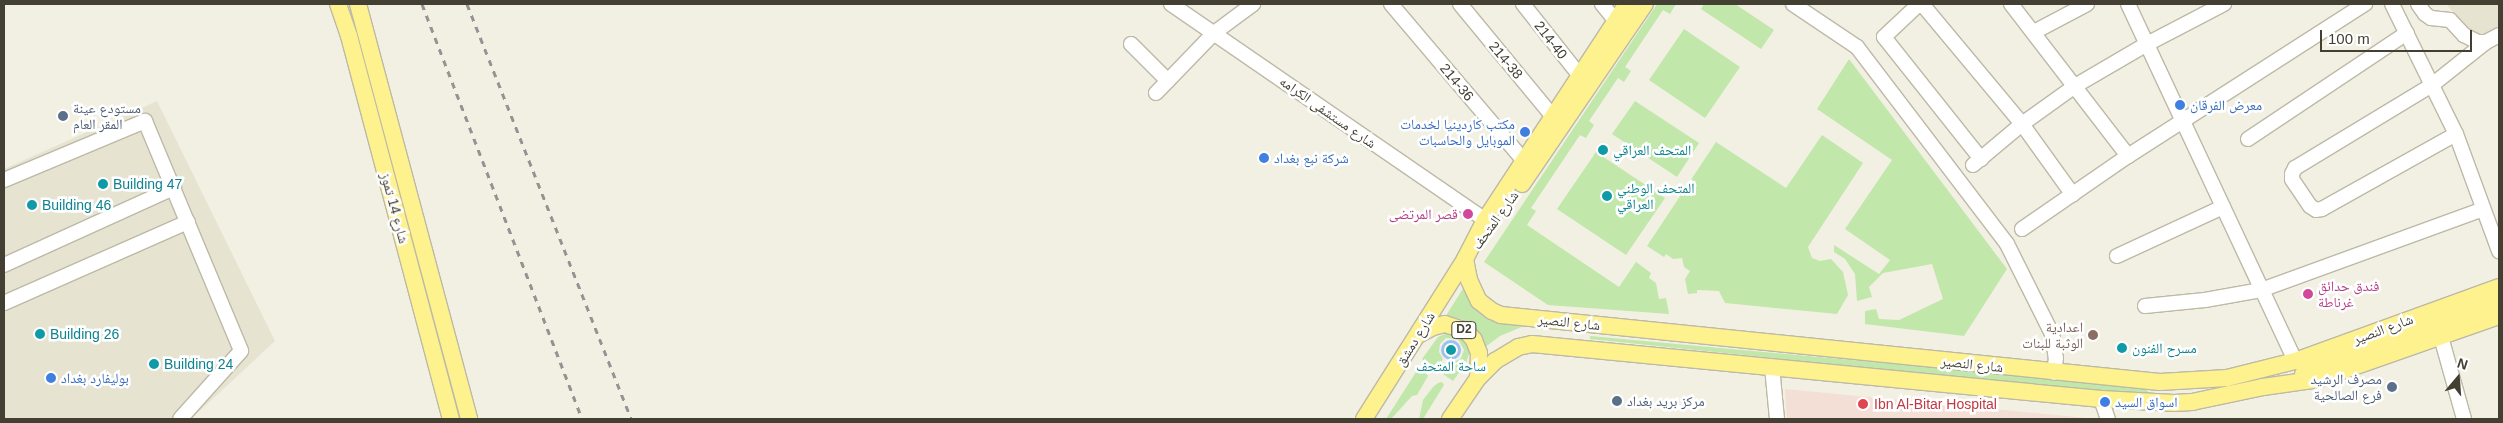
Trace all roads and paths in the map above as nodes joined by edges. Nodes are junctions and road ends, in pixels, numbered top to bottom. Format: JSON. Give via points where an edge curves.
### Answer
{"nodes":[{"id":1,"x":338,"y":4,"type":"edge"},
{"id":2,"x":358,"y":4,"type":"edge"},
{"id":3,"x":1172,"y":4,"type":"edge"},
{"id":4,"x":1253,"y":4,"type":"edge"},
{"id":5,"x":1391,"y":4,"type":"edge"},
{"id":6,"x":1460,"y":4,"type":"edge"},
{"id":7,"x":1523,"y":4,"type":"edge"},
{"id":8,"x":1602,"y":4,"type":"edge"},
{"id":9,"x":1627,"y":4,"type":"edge"},
{"id":10,"x":1645,"y":4,"type":"edge"},
{"id":11,"x":1793,"y":4,"type":"edge"},
{"id":12,"x":1920,"y":4,"type":"edge"},
{"id":13,"x":2011,"y":4,"type":"edge"},
{"id":14,"x":2087,"y":4,"type":"edge"},
{"id":15,"x":2128,"y":4,"type":"edge"},
{"id":16,"x":2224,"y":4,"type":"edge"},
{"id":17,"x":2365,"y":4,"type":"edge"},
{"id":18,"x":2392,"y":4,"type":"edge"},
{"id":19,"x":2418,"y":4,"type":"edge"},
{"id":20,"x":1616,"y":21,"type":"junction"},
{"id":21,"x":2034,"y":32,"type":"junction"},
{"id":22,"x":1214,"y":33,"type":"junction"},
{"id":23,"x":2407,"y":33,"type":"junction"},
{"id":24,"x":2499,"y":35,"type":"edge"},
{"id":25,"x":2486,"y":42,"type":"junction"},
{"id":26,"x":1131,"y":44,"type":"dead end"},
{"id":27,"x":2147,"y":44,"type":"junction"},
{"id":28,"x":1580,"y":76,"type":"junction"},
{"id":29,"x":1168,"y":80,"type":"junction"},
{"id":30,"x":2432,"y":85,"type":"junction"},
{"id":31,"x":2075,"y":86,"type":"junction"},
{"id":32,"x":1156,"y":93,"type":"dead end"},
{"id":33,"x":1553,"y":117,"type":"junction"},
{"id":34,"x":2183,"y":122,"type":"junction"},
{"id":35,"x":2022,"y":124,"type":"junction"},
{"id":36,"x":2456,"y":134,"type":"junction"},
{"id":37,"x":2248,"y":139,"type":"dead end"},
{"id":38,"x":2128,"y":156,"type":"junction"},
{"id":39,"x":1524,"y":161,"type":"junction"},
{"id":40,"x":4,"y":180,"type":"edge"},
{"id":41,"x":174,"y":188,"type":"junction"},
{"id":42,"x":2073,"y":195,"type":"junction"},
{"id":43,"x":2223,"y":207,"type":"junction"},
{"id":44,"x":2483,"y":209,"type":"junction"},
{"id":45,"x":1485,"y":220,"type":"junction"},
{"id":46,"x":188,"y":222,"type":"junction"},
{"id":47,"x":2022,"y":229,"type":"dead end"},
{"id":48,"x":2499,"y":251,"type":"edge"},
{"id":49,"x":2117,"y":256,"type":"dead end"},
{"id":50,"x":1465,"y":259,"type":"junction"},
{"id":51,"x":4,"y":265,"type":"edge"},
{"id":52,"x":2499,"y":287,"type":"edge"},
{"id":53,"x":2261,"y":290,"type":"junction"},
{"id":54,"x":2499,"y":301,"type":"edge"},
{"id":55,"x":4,"y":303,"type":"edge"},
{"id":56,"x":2145,"y":306,"type":"dead end"},
{"id":57,"x":2499,"y":316,"type":"edge"},
{"id":58,"x":1551,"y":320,"type":"junction"},
{"id":59,"x":1416,"y":337,"type":"junction"},
{"id":60,"x":2441,"y":337,"type":"junction"},
{"id":61,"x":1545,"y":345,"type":"junction"},
{"id":62,"x":2295,"y":361,"type":"junction"},
{"id":63,"x":1772,"y":367,"type":"junction"},
{"id":64,"x":2054,"y":373,"type":"junction"},
{"id":65,"x":1478,"y":378,"type":"junction"},
{"id":66,"x":2263,"y":387,"type":"junction"},
{"id":67,"x":2100,"y":399,"type":"junction"},
{"id":68,"x":450,"y":417,"type":"edge"},
{"id":69,"x":469,"y":417,"type":"edge"},
{"id":70,"x":180,"y":419,"type":"edge"},
{"id":71,"x":1364,"y":419,"type":"edge"},
{"id":72,"x":1450,"y":419,"type":"edge"},
{"id":73,"x":1777,"y":419,"type":"edge"},
{"id":74,"x":2108,"y":419,"type":"edge"},
{"id":75,"x":2464,"y":419,"type":"edge"}],
"edges":[{"from":1,"to":68,"type":"main road","name":"شارع 14 تموز"},
{"from":2,"to":69,"type":"main road","name":"شارع 14 تموز"},
{"from":3,"to":22,"type":"street","name":"شارع مستشفى الكرامه"},
{"from":4,"to":22,"type":"street"},
{"from":5,"to":39,"type":"street","name":"214-36"},
{"from":6,"to":33,"type":"street","name":"214-38"},
{"from":7,"to":28,"type":"street","name":"214-40"},
{"from":8,"to":20,"type":"street"},
{"from":9,"to":20,"type":"main road","name":"شارع المتحف"},
{"from":10,"to":50,"type":"main road","name":"شارع المتحف","via":[[1495,224]]},
{"from":11,"to":64,"type":"street","via":[[1856,47],[2007,244],[2052,334],[2056,358]]},
{"from":12,"to":35,"type":"street"},
{"from":12,"to":35,"type":"street","via":[[1884,37],[1977,162]]},
{"from":13,"to":21,"type":"street"},
{"from":14,"to":21,"type":"street"},
{"from":15,"to":27,"type":"street"},
{"from":16,"to":27,"type":"street"},
{"from":17,"to":34,"type":"street"},
{"from":18,"to":23,"type":"street"},
{"from":19,"to":25,"type":"street","via":[[2431,18],[2450,20],[2464,35]]},
{"from":20,"to":28,"type":"main road","name":"شارع المتحف"},
{"from":21,"to":31,"type":"street"},
{"from":22,"to":29,"type":"street"},
{"from":22,"to":45,"type":"street","name":"شارع مستشفى الكرامه"},
{"from":23,"to":30,"type":"street"},
{"from":23,"to":37,"type":"street"},
{"from":24,"to":25,"type":"street"},
{"from":25,"to":30,"type":"street"},
{"from":26,"to":29,"type":"street"},
{"from":27,"to":31,"type":"street"},
{"from":27,"to":34,"type":"street"},
{"from":28,"to":33,"type":"main road","name":"شارع المتحف"},
{"from":29,"to":32,"type":"street"},
{"from":30,"to":36,"type":"street"},
{"from":30,"to":36,"type":"street","via":[[2295,168],[2292,179],[2310,206],[2322,209]]},
{"from":31,"to":35,"type":"street"},
{"from":31,"to":38,"type":"street"},
{"from":33,"to":39,"type":"main road","name":"شارع المتحف"},
{"from":34,"to":38,"type":"street"},
{"from":34,"to":43,"type":"street"},
{"from":35,"to":42,"type":"street"},
{"from":36,"to":44,"type":"street"},
{"from":38,"to":42,"type":"street"},
{"from":39,"to":45,"type":"main road","name":"شارع المتحف"},
{"from":40,"to":41,"type":"street","via":[[145,121]]},
{"from":41,"to":46,"type":"street"},
{"from":41,"to":51,"type":"street"},
{"from":42,"to":47,"type":"street"},
{"from":43,"to":49,"type":"street"},
{"from":43,"to":53,"type":"street"},
{"from":44,"to":48,"type":"street"},
{"from":44,"to":53,"type":"street"},
{"from":45,"to":50,"type":"main road","name":"شارع المتحف"},
{"from":46,"to":55,"type":"street"},
{"from":46,"to":70,"type":"street","via":[[241,351]]},
{"from":50,"to":58,"type":"main road","name":"شارع النصیر","via":[[1473,291],[1485,307],[1501,315]]},
{"from":50,"to":59,"type":"main road","name":"شارع دمشق"},
{"from":52,"to":62,"type":"main road","name":"شارع النصیر"},
{"from":53,"to":56,"type":"street"},
{"from":53,"to":62,"type":"street"},
{"from":54,"to":66,"type":"main road"},
{"from":57,"to":60,"type":"main road","name":"شارع النصیر"},
{"from":58,"to":61,"type":"main road"},
{"from":58,"to":64,"type":"main road","name":"شارع النصیر"},
{"from":59,"to":65,"type":"main road","number":"D2","via":[[1439,325],[1456,326],[1466,331],[1479,352]]},
{"from":59,"to":71,"type":"main road","name":"شارع دمشق"},
{"from":60,"to":66,"type":"main road","name":"شارع النصیر","via":[[2339,374],[2298,384]]},
{"from":60,"to":75,"type":"street"},
{"from":61,"to":63,"type":"main road","name":"شارع النصیر"},
{"from":61,"to":65,"type":"main road","name":"شارع النصیر","via":[[1532,344],[1509,352]]},
{"from":62,"to":64,"type":"main road","name":"شارع النصیر","via":[[2228,378],[2178,383]]},
{"from":63,"to":67,"type":"main road","name":"شارع النصیر"},
{"from":63,"to":73,"type":"street"},
{"from":65,"to":72,"type":"main road"},
{"from":66,"to":67,"type":"main road","name":"شارع النصیر","via":[[2192,402]]},
{"from":67,"to":74,"type":"street"}]}
